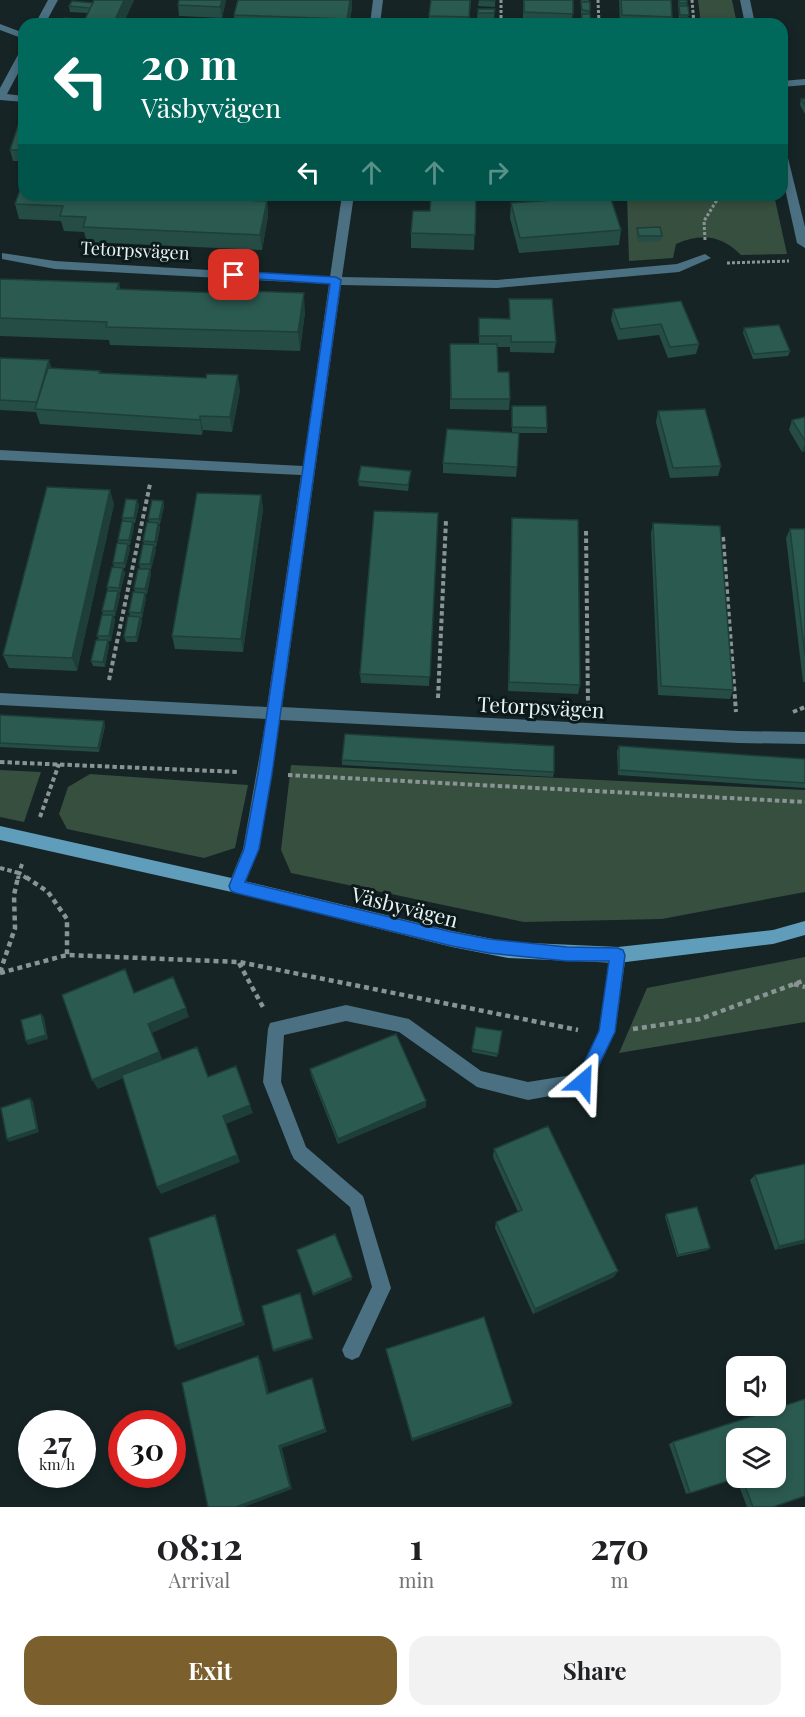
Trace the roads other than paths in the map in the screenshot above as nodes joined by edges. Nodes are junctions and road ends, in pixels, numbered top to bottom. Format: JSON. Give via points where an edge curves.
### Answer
{"nodes":[{"id":1,"x":53,"y":0,"type":"edge"},
{"id":2,"x":378,"y":0,"type":"edge"},
{"id":3,"x":745,"y":0,"type":"edge"},
{"id":4,"x":43,"y":18,"type":"edge"},
{"id":5,"x":376,"y":18,"type":"edge"},
{"id":6,"x":749,"y":18,"type":"edge"},
{"id":7,"x":0,"y":27,"type":"edge"},
{"id":8,"x":18,"y":34,"type":"edge"},
{"id":9,"x":18,"y":64,"type":"edge"},
{"id":10,"x":805,"y":82,"type":"edge"},
{"id":11,"x":788,"y":83,"type":"edge"},
{"id":12,"x":18,"y":98,"type":"edge"},
{"id":13,"x":788,"y":178,"type":"edge"},
{"id":14,"x":347,"y":201,"type":"edge"},
{"id":15,"x":804,"y":243,"type":"edge"},
{"id":16,"x":6,"y":256,"type":"dead end"},
{"id":17,"x":705,"y":258,"type":"road end"},
{"id":18,"x":336,"y":280,"type":"junction"},
{"id":19,"x":0,"y":455,"type":"edge"},
{"id":20,"x":309,"y":471,"type":"junction"},
{"id":21,"x":0,"y":699,"type":"edge"},
{"id":22,"x":274,"y":714,"type":"junction"},
{"id":23,"x":805,"y":738,"type":"edge"},
{"id":24,"x":0,"y":833,"type":"edge"},
{"id":25,"x":236,"y":886,"type":"junction"},
{"id":26,"x":805,"y":928,"type":"edge"},
{"id":27,"x":618,"y":955,"type":"junction"},
{"id":28,"x":352,"y":1350,"type":"dead end"}],
"edges":[{"from":1,"to":4,"type":"street"},
{"from":2,"to":5,"type":"street"},
{"from":3,"to":6,"type":"street"},
{"from":7,"to":8,"type":"street"},
{"from":9,"to":12,"type":"street","via":[[0,97]]},
{"from":10,"to":11,"type":"street"},
{"from":13,"to":15,"type":"street"},
{"from":14,"to":18,"type":"street"},
{"from":16,"to":18,"type":"street","name":"Tetorpsvägen","via":[[55,265]]},
{"from":17,"to":18,"type":"street","name":"Tetorpsvägen","via":[[679,268],[616,276],[497,284]]},
{"from":18,"to":20,"type":"street"},
{"from":19,"to":20,"type":"street"},
{"from":20,"to":22,"type":"street"},
{"from":21,"to":22,"type":"street","name":"Tetorpsvägen"},
{"from":22,"to":23,"type":"street","name":"Tetorpsvägen"},
{"from":22,"to":25,"type":"street","via":[[252,849]]},
{"from":24,"to":25,"type":"street","name":"Väsbyvägen"},
{"from":25,"to":27,"type":"street","name":"Väsbyvägen","via":[[496,948]]},
{"from":26,"to":27,"type":"street","name":"Väsbyvägen","via":[[773,937]]},
{"from":27,"to":28,"type":"street","via":[[607,1032],[583,1082],[528,1091],[477,1079],[403,1025],[346,1013],[276,1029],[272,1082],[300,1153],[357,1202],[382,1288]]}]}
